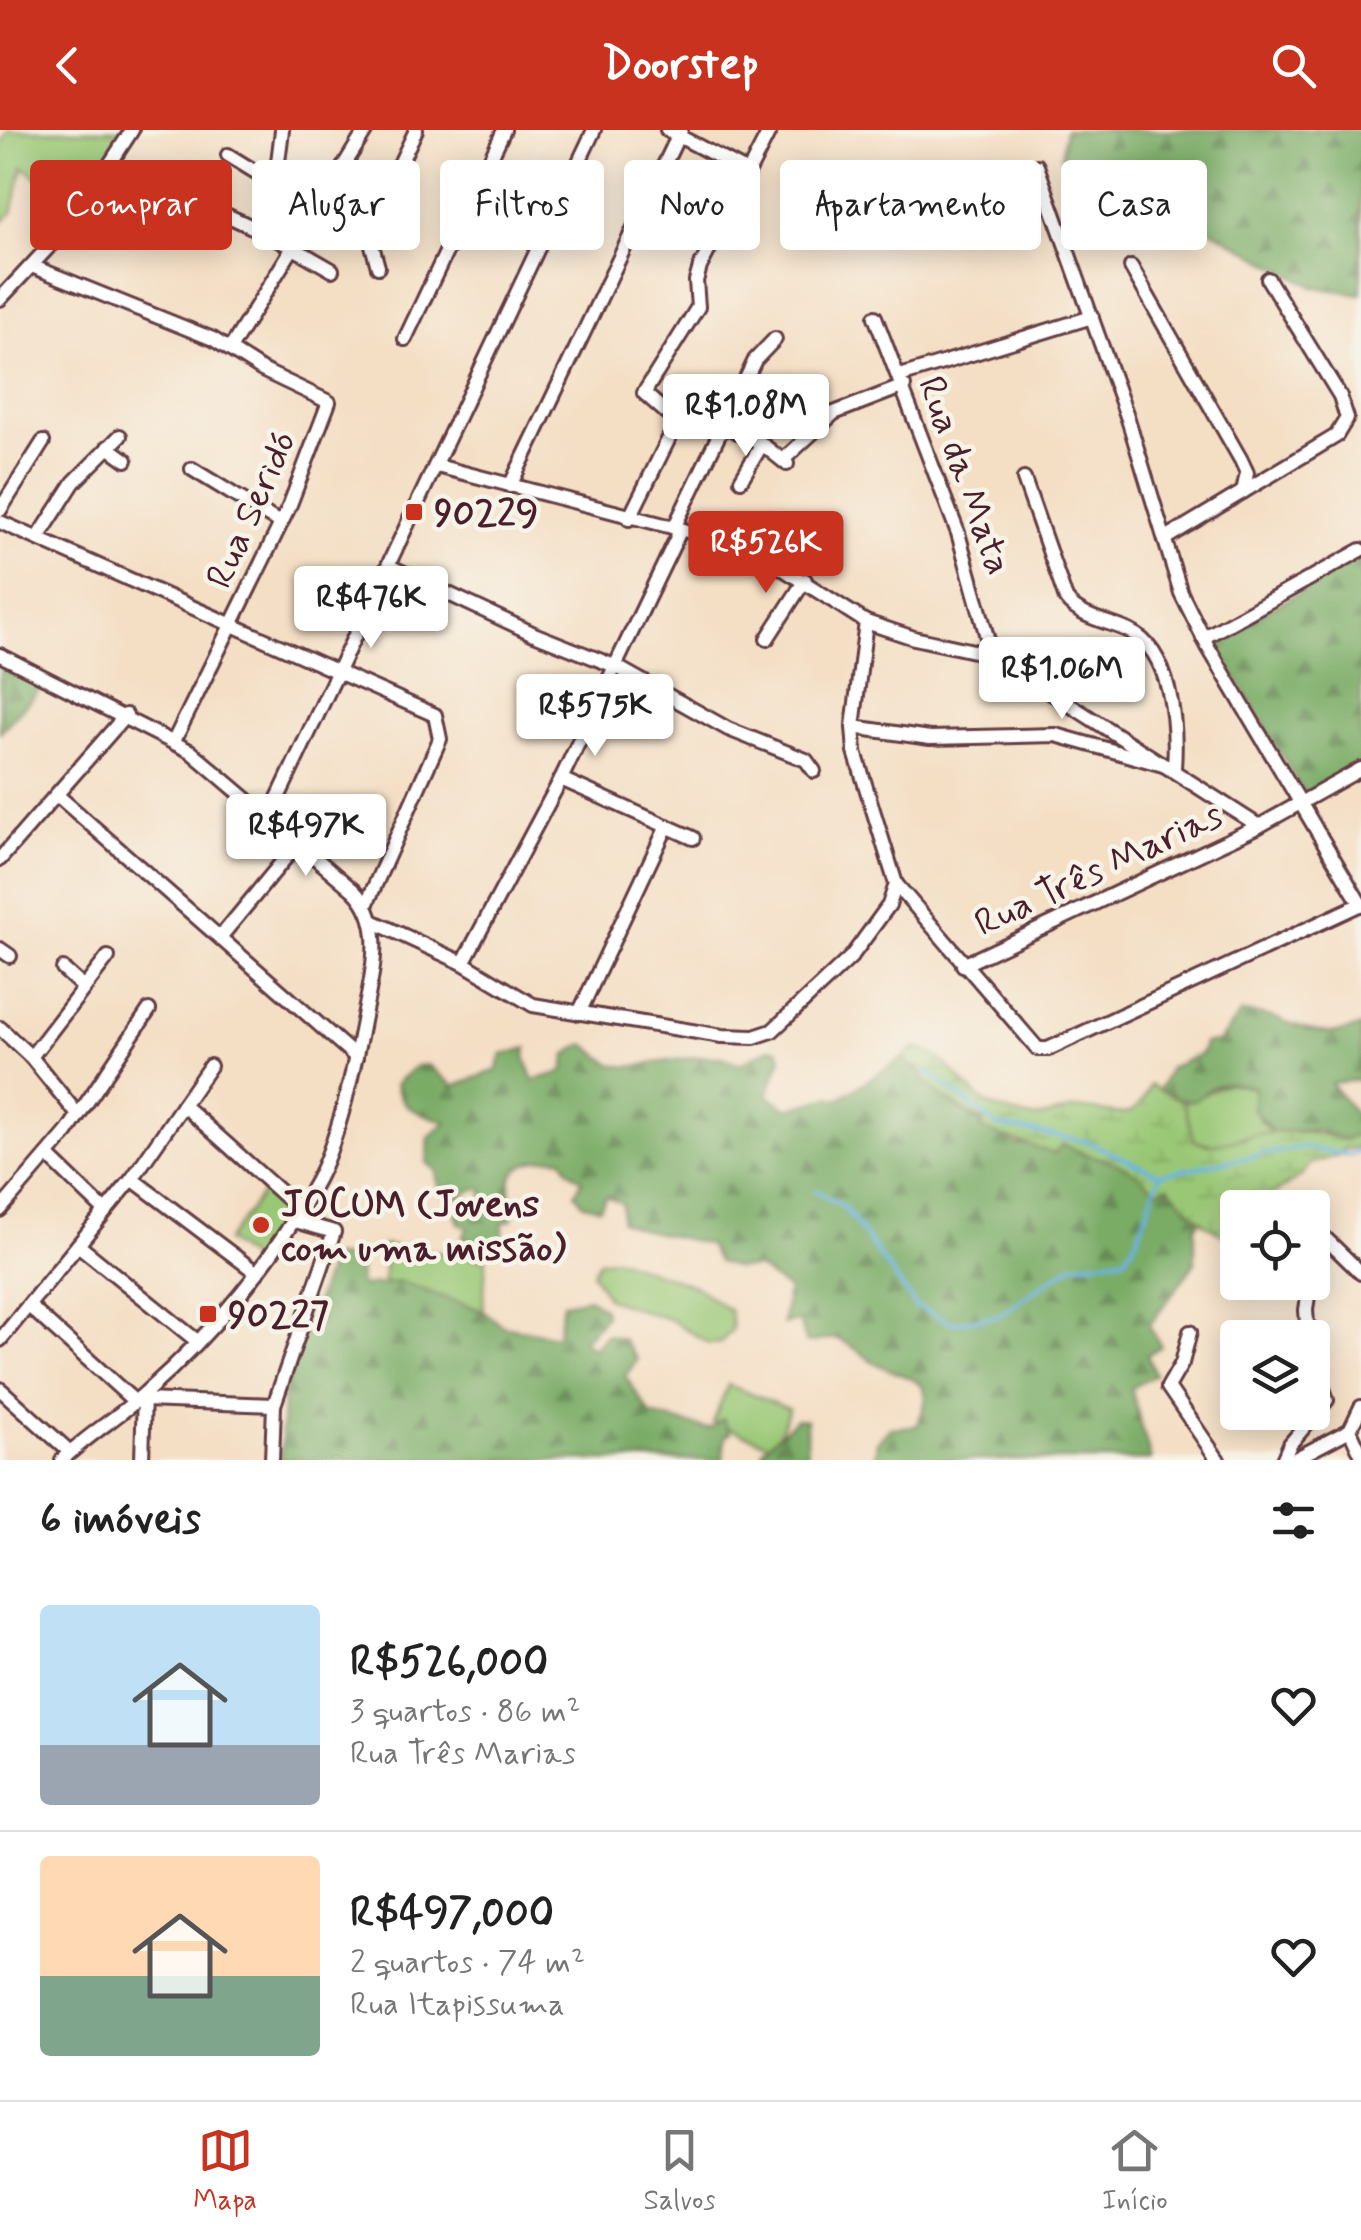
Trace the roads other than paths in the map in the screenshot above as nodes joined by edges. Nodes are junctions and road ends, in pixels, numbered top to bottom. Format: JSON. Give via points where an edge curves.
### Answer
{"nodes":[{"id":1,"x":132,"y":130,"type":"edge"},
{"id":2,"x":282,"y":130,"type":"edge"},
{"id":3,"x":366,"y":130,"type":"edge"},
{"id":4,"x":416,"y":130,"type":"edge"},
{"id":5,"x":504,"y":130,"type":"edge"},
{"id":6,"x":594,"y":130,"type":"edge"},
{"id":7,"x":770,"y":130,"type":"edge"},
{"id":8,"x":676,"y":132,"type":"edge"},
{"id":9,"x":228,"y":155,"type":"dead end"},
{"id":10,"x":112,"y":160,"type":"edge"},
{"id":11,"x":279,"y":160,"type":"edge"},
{"id":12,"x":347,"y":160,"type":"edge"},
{"id":13,"x":726,"y":160,"type":"edge"},
{"id":14,"x":754,"y":160,"type":"edge"},
{"id":15,"x":252,"y":170,"type":"edge"},
{"id":16,"x":1041,"y":177,"type":"edge"},
{"id":17,"x":48,"y":250,"type":"edge"},
{"id":18,"x":290,"y":250,"type":"edge"},
{"id":19,"x":299,"y":250,"type":"edge"},
{"id":20,"x":709,"y":250,"type":"edge"},
{"id":21,"x":34,"y":267,"type":"junction"},
{"id":22,"x":378,"y":267,"type":"dead end"},
{"id":23,"x":1131,"y":267,"type":"dead end"},
{"id":24,"x":332,"y":270,"type":"dead end"},
{"id":25,"x":1268,"y":279,"type":"dead end"},
{"id":26,"x":0,"y":299,"type":"edge"},
{"id":27,"x":874,"y":317,"type":"dead end"},
{"id":28,"x":1092,"y":318,"type":"junction"},
{"id":29,"x":405,"y":339,"type":"dead end"},
{"id":30,"x":775,"y":339,"type":"dead end"},
{"id":31,"x":230,"y":349,"type":"junction"},
{"id":32,"x":902,"y":381,"type":"junction"},
{"id":33,"x":721,"y":424,"type":"junction"},
{"id":34,"x":120,"y":436,"type":"dead end"},
{"id":35,"x":43,"y":442,"type":"dead end"},
{"id":36,"x":762,"y":444,"type":"junction"},
{"id":37,"x":108,"y":447,"type":"junction"},
{"id":38,"x":126,"y":460,"type":"dead end"},
{"id":39,"x":437,"y":466,"type":"junction"},
{"id":40,"x":192,"y":469,"type":"dead end"},
{"id":41,"x":1024,"y":479,"type":"dead end"},
{"id":42,"x":741,"y":480,"type":"dead end"},
{"id":43,"x":510,"y":486,"type":"junction"},
{"id":44,"x":1243,"y":492,"type":"junction"},
{"id":45,"x":0,"y":510,"type":"edge"},
{"id":46,"x":629,"y":518,"type":"junction"},
{"id":47,"x":0,"y":522,"type":"edge"},
{"id":48,"x":280,"y":523,"type":"junction"},
{"id":49,"x":677,"y":528,"type":"junction"},
{"id":50,"x":38,"y":538,"type":"junction"},
{"id":51,"x":1166,"y":538,"type":"junction"},
{"id":52,"x":1361,"y":550,"type":"edge"},
{"id":53,"x":390,"y":567,"type":"junction"},
{"id":54,"x":804,"y":580,"type":"junction"},
{"id":55,"x":866,"y":622,"type":"junction"},
{"id":56,"x":229,"y":626,"type":"junction"},
{"id":57,"x":1203,"y":638,"type":"junction"},
{"id":58,"x":768,"y":639,"type":"dead end"},
{"id":59,"x":992,"y":655,"type":"junction"},
{"id":60,"x":0,"y":656,"type":"edge"},
{"id":61,"x":617,"y":667,"type":"junction"},
{"id":62,"x":335,"y":674,"type":"junction"},
{"id":63,"x":126,"y":715,"type":"junction"},
{"id":64,"x":853,"y":727,"type":"junction"},
{"id":65,"x":174,"y":741,"type":"junction"},
{"id":66,"x":1174,"y":768,"type":"junction"},
{"id":67,"x":1361,"y":769,"type":"edge"},
{"id":68,"x":814,"y":771,"type":"dead end"},
{"id":69,"x":561,"y":779,"type":"junction"},
{"id":70,"x":58,"y":795,"type":"junction"},
{"id":71,"x":1302,"y":803,"type":"junction"},
{"id":72,"x":268,"y":818,"type":"junction"},
{"id":73,"x":666,"y":826,"type":"junction"},
{"id":74,"x":1259,"y":826,"type":"junction"},
{"id":75,"x":693,"y":838,"type":"dead end"},
{"id":76,"x":298,"y":844,"type":"junction"},
{"id":77,"x":0,"y":859,"type":"edge"},
{"id":78,"x":896,"y":884,"type":"junction"},
{"id":79,"x":367,"y":902,"type":"junction"},
{"id":80,"x":1361,"y":904,"type":"edge"},
{"id":81,"x":374,"y":922,"type":"junction"},
{"id":82,"x":222,"y":935,"type":"junction"},
{"id":83,"x":108,"y":956,"type":"dead end"},
{"id":84,"x":462,"y":963,"type":"junction"},
{"id":85,"x":963,"y":965,"type":"junction"},
{"id":86,"x":63,"y":968,"type":"dead end"},
{"id":87,"x":84,"y":988,"type":"junction"},
{"id":88,"x":149,"y":1010,"type":"dead end"},
{"id":89,"x":579,"y":1013,"type":"junction"},
{"id":90,"x":2,"y":1032,"type":"edge"},
{"id":91,"x":31,"y":1057,"type":"junction"},
{"id":92,"x":356,"y":1057,"type":"junction"},
{"id":93,"x":210,"y":1066,"type":"dead end"},
{"id":94,"x":183,"y":1105,"type":"junction"},
{"id":95,"x":78,"y":1114,"type":"junction"},
{"id":96,"x":48,"y":1156,"type":"junction"},
{"id":97,"x":132,"y":1179,"type":"junction"},
{"id":98,"x":0,"y":1210,"type":"edge"},
{"id":99,"x":105,"y":1211,"type":"junction"},
{"id":100,"x":296,"y":1215,"type":"junction"},
{"id":101,"x":1330,"y":1243,"type":"edge"},
{"id":102,"x":78,"y":1244,"type":"junction"},
{"id":103,"x":258,"y":1273,"type":"junction"},
{"id":104,"x":1361,"y":1273,"type":"edge"},
{"id":105,"x":29,"y":1306,"type":"junction"},
{"id":106,"x":1190,"y":1332,"type":"dead end"},
{"id":107,"x":0,"y":1340,"type":"edge"},
{"id":108,"x":197,"y":1341,"type":"junction"},
{"id":109,"x":0,"y":1389,"type":"edge"},
{"id":110,"x":141,"y":1398,"type":"junction"},
{"id":111,"x":274,"y":1404,"type":"junction"},
{"id":112,"x":1361,"y":1407,"type":"edge"},
{"id":113,"x":1302,"y":1430,"type":"edge"},
{"id":114,"x":1350,"y":1430,"type":"junction"},
{"id":115,"x":1361,"y":1454,"type":"edge"},
{"id":116,"x":66,"y":1456,"type":"edge"},
{"id":117,"x":142,"y":1460,"type":"edge"},
{"id":118,"x":272,"y":1460,"type":"edge"},
{"id":119,"x":1218,"y":1460,"type":"edge"},
{"id":120,"x":1283,"y":1460,"type":"edge"},
{"id":121,"x":1293,"y":1460,"type":"edge"}],
"edges":[{"from":1,"to":10,"type":"street"},
{"from":2,"to":11,"type":"street"},
{"from":3,"to":12,"type":"street"},
{"from":4,"to":22,"type":"street","via":[[368,231]]},
{"from":5,"to":29,"type":"street"},
{"from":6,"to":39,"type":"street"},
{"from":7,"to":14,"type":"street"},
{"from":8,"to":13,"type":"street"},
{"from":8,"to":43,"type":"street"},
{"from":9,"to":15,"type":"street"},
{"from":16,"to":28,"type":"street"},
{"from":17,"to":21,"type":"street"},
{"from":18,"to":31,"type":"street"},
{"from":19,"to":24,"type":"street"},
{"from":20,"to":46,"type":"street","via":[[697,303],[644,392],[676,422]]},
{"from":21,"to":26,"type":"street"},
{"from":21,"to":31,"type":"street"},
{"from":23,"to":44,"type":"street","via":[[1241,460],[1247,473]]},
{"from":25,"to":44,"type":"street","via":[[1347,418],[1336,436]]},
{"from":27,"to":32,"type":"street","name":"Rua da Mata"},
{"from":28,"to":32,"type":"street"},
{"from":28,"to":51,"type":"street"},
{"from":30,"to":33,"type":"street","via":[[755,360]]},
{"from":31,"to":48,"type":"street","name":"Rua Seridó","via":[[329,402]]},
{"from":32,"to":36,"type":"street","via":[[834,413],[786,463]]},
{"from":32,"to":59,"type":"street","name":"Rua da Mata","via":[[958,533]]},
{"from":33,"to":36,"type":"street"},
{"from":33,"to":49,"type":"street"},
{"from":34,"to":37,"type":"street"},
{"from":35,"to":45,"type":"street"},
{"from":36,"to":42,"type":"street"},
{"from":37,"to":38,"type":"street"},
{"from":37,"to":50,"type":"street","via":[[74,482]]},
{"from":39,"to":43,"type":"street","name":"Rua Três Marias"},
{"from":39,"to":53,"type":"street"},
{"from":40,"to":48,"type":"street"},
{"from":41,"to":66,"type":"street","via":[[1066,599],[1132,632],[1152,654],[1168,693]]},
{"from":43,"to":46,"type":"street","name":"Rua Três Marias"},
{"from":44,"to":51,"type":"street"},
{"from":46,"to":49,"type":"street","name":"Rua Três Marias"},
{"from":47,"to":50,"type":"street"},
{"from":48,"to":56,"type":"street","name":"Rua Seridó"},
{"from":49,"to":54,"type":"street","name":"Rua Três Marias","via":[[749,547]]},
{"from":49,"to":61,"type":"street"},
{"from":50,"to":56,"type":"street"},
{"from":51,"to":57,"type":"street"},
{"from":52,"to":57,"type":"street"},
{"from":53,"to":61,"type":"street"},
{"from":53,"to":62,"type":"street"},
{"from":54,"to":55,"type":"street","name":"Rua Três Marias"},
{"from":54,"to":58,"type":"street"},
{"from":55,"to":59,"type":"street","name":"Rua Três Marias"},
{"from":55,"to":64,"type":"street"},
{"from":56,"to":62,"type":"street"},
{"from":56,"to":65,"type":"street","name":"Rua Seridó"},
{"from":57,"to":71,"type":"street"},
{"from":59,"to":66,"type":"street","name":"Rua Três Marias"},
{"from":60,"to":63,"type":"street"},
{"from":61,"to":68,"type":"street","via":[[728,729],[806,760]]},
{"from":61,"to":69,"type":"street"},
{"from":62,"to":72,"type":"street"},
{"from":62,"to":79,"type":"street","via":[[435,715],[440,739]]},
{"from":63,"to":65,"type":"street"},
{"from":63,"to":70,"type":"street"},
{"from":64,"to":66,"type":"street","via":[[930,738],[1056,734]]},
{"from":64,"to":78,"type":"street","via":[[861,780]]},
{"from":65,"to":72,"type":"street"},
{"from":66,"to":74,"type":"street","name":"Rua Três Marias"},
{"from":67,"to":71,"type":"street","name":"Rua Três Marias"},
{"from":69,"to":73,"type":"street"},
{"from":69,"to":84,"type":"street"},
{"from":70,"to":77,"type":"street"},
{"from":70,"to":82,"type":"street"},
{"from":71,"to":74,"type":"street","name":"Rua Três Marias"},
{"from":71,"to":80,"type":"street"},
{"from":72,"to":76,"type":"street"},
{"from":73,"to":75,"type":"street"},
{"from":73,"to":89,"type":"street"},
{"from":74,"to":85,"type":"street","name":"Rua Três Marias"},
{"from":76,"to":79,"type":"street"},
{"from":76,"to":82,"type":"street"},
{"from":78,"to":85,"type":"street"},
{"from":78,"to":89,"type":"street","via":[[889,905],[850,958],[766,1034],[722,1036]]},
{"from":79,"to":81,"type":"street"},
{"from":80,"to":85,"type":"street","via":[[1048,1049],[1030,1045]]},
{"from":81,"to":84,"type":"street"},
{"from":81,"to":92,"type":"street"},
{"from":82,"to":92,"type":"street"},
{"from":83,"to":87,"type":"street"},
{"from":84,"to":89,"type":"street","via":[[534,1005]]},
{"from":86,"to":87,"type":"street"},
{"from":87,"to":91,"type":"street"},
{"from":88,"to":95,"type":"street"},
{"from":90,"to":91,"type":"street"},
{"from":91,"to":95,"type":"street"},
{"from":92,"to":100,"type":"street","via":[[319,1177]]},
{"from":93,"to":94,"type":"street"},
{"from":94,"to":97,"type":"street"},
{"from":94,"to":100,"type":"street"},
{"from":95,"to":96,"type":"street"},
{"from":96,"to":98,"type":"street"},
{"from":96,"to":99,"type":"street"},
{"from":97,"to":99,"type":"street"},
{"from":97,"to":103,"type":"street"},
{"from":99,"to":102,"type":"street"},
{"from":100,"to":103,"type":"street"},
{"from":100,"to":111,"type":"street","via":[[334,1232]]},
{"from":101,"to":104,"type":"street"},
{"from":102,"to":105,"type":"street"},
{"from":102,"to":108,"type":"street"},
{"from":103,"to":108,"type":"street"},
{"from":105,"to":107,"type":"street"},
{"from":105,"to":110,"type":"street"},
{"from":106,"to":119,"type":"street","via":[[1168,1387]]},
{"from":108,"to":110,"type":"street"},
{"from":109,"to":116,"type":"street"},
{"from":110,"to":111,"type":"street"},
{"from":110,"to":116,"type":"street"},
{"from":110,"to":117,"type":"street"},
{"from":111,"to":118,"type":"street"},
{"from":112,"to":114,"type":"street"},
{"from":113,"to":120,"type":"street"},
{"from":114,"to":115,"type":"street"},
{"from":114,"to":121,"type":"street"}]}
